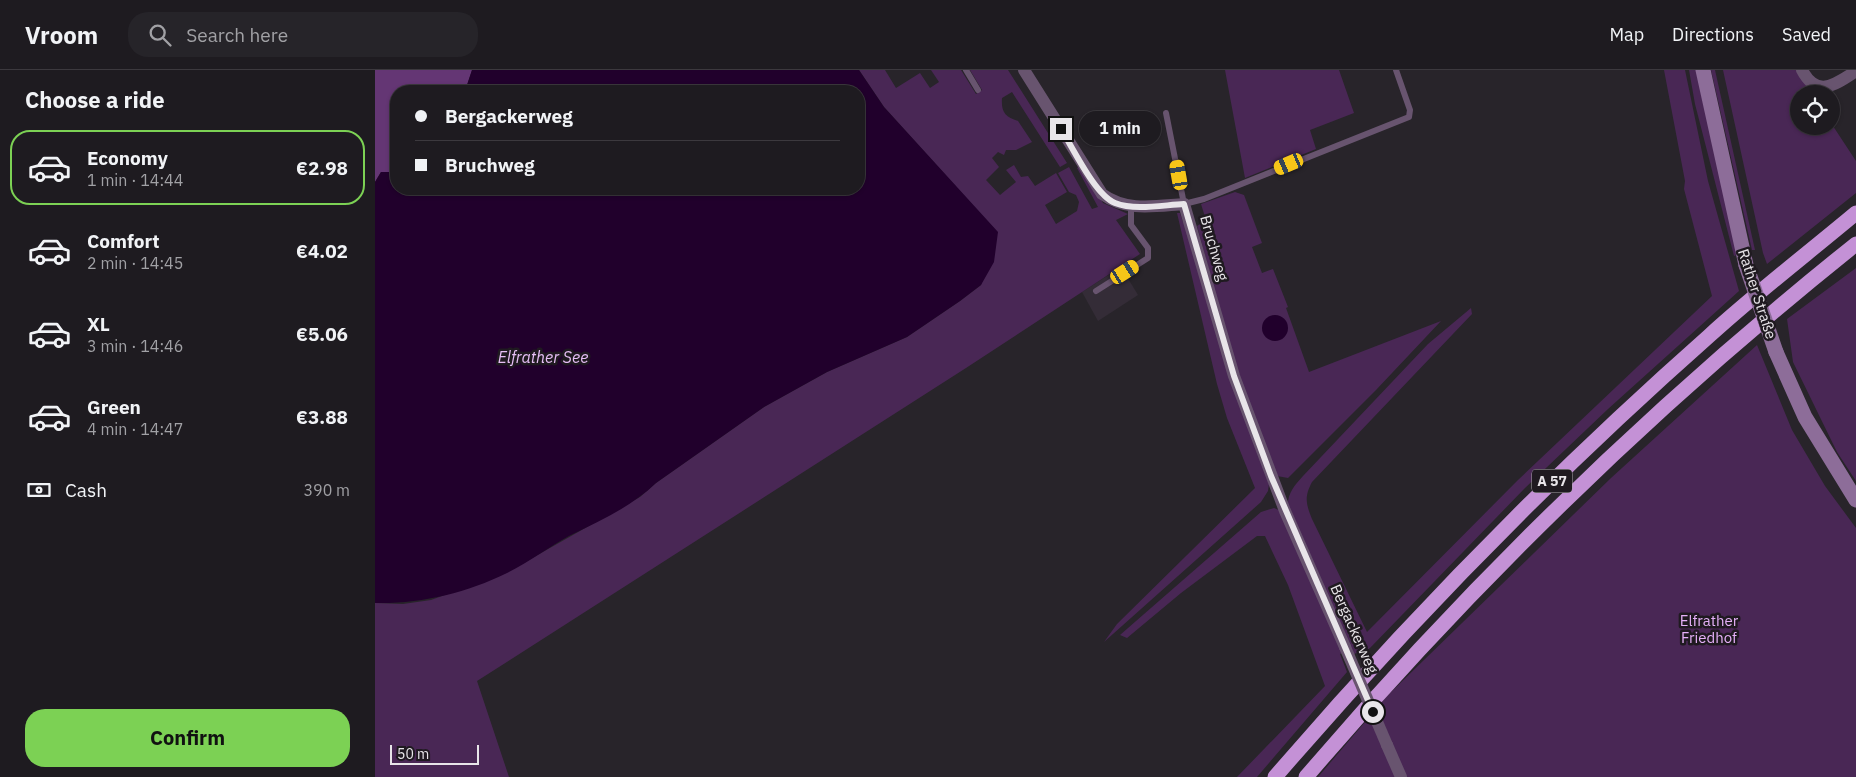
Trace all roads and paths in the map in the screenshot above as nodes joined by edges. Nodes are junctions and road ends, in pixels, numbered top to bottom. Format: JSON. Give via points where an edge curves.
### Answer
{"nodes":[{"id":1,"x":966,"y":70,"type":"edge"},
{"id":2,"x":1024,"y":70,"type":"edge"},
{"id":3,"x":1396,"y":70,"type":"edge"},
{"id":4,"x":1703,"y":70,"type":"edge"},
{"id":5,"x":1801,"y":70,"type":"edge"},
{"id":6,"x":1856,"y":71,"type":"edge"},
{"id":7,"x":978,"y":90,"type":"dead end"},
{"id":8,"x":1166,"y":113,"type":"dead end"},
{"id":9,"x":1184,"y":204,"type":"junction"},
{"id":10,"x":1131,"y":205,"type":"junction"},
{"id":11,"x":1856,"y":213,"type":"edge"},
{"id":12,"x":1855,"y":246,"type":"edge"},
{"id":13,"x":1096,"y":291,"type":"dead end"},
{"id":14,"x":1278,"y":493,"type":"joint"},
{"id":15,"x":1856,"y":500,"type":"edge"},
{"id":16,"x":1275,"y":777,"type":"edge"},
{"id":17,"x":1306,"y":777,"type":"edge"},
{"id":18,"x":1401,"y":777,"type":"edge"}],
"edges":[{"from":1,"to":7,"type":"lane"},
{"from":2,"to":10,"type":"street","name":"Bruchweg","via":[[1102,194],[1115,203]]},
{"from":3,"to":9,"type":"lane","via":[[1410,110],[1409,117],[1204,199]]},
{"from":4,"to":15,"type":"main road","name":"Rather Straße","bridge":true,"via":[[1746,265],[1776,352],[1805,417]]},
{"from":5,"to":6,"type":"street","via":[[1812,84],[1824,87],[1834,85]]},
{"from":8,"to":9,"type":"lane"},
{"from":9,"to":10,"type":"street","name":"Bruchweg"},
{"from":9,"to":14,"type":"street","name":"Bruchweg","via":[[1234,376]]},
{"from":10,"to":13,"type":"lane","via":[[1131,225],[1148,248],[1148,258]]},
{"from":11,"to":16,"type":"highway","number":"A 57","via":[[1709,335],[1561,473],[1439,594]]},
{"from":12,"to":17,"type":"highway","number":"A 57","via":[[1739,340],[1614,455],[1457,610]]},
{"from":14,"to":18,"type":"street","name":"Bergackerweg","bridge":true}]}
